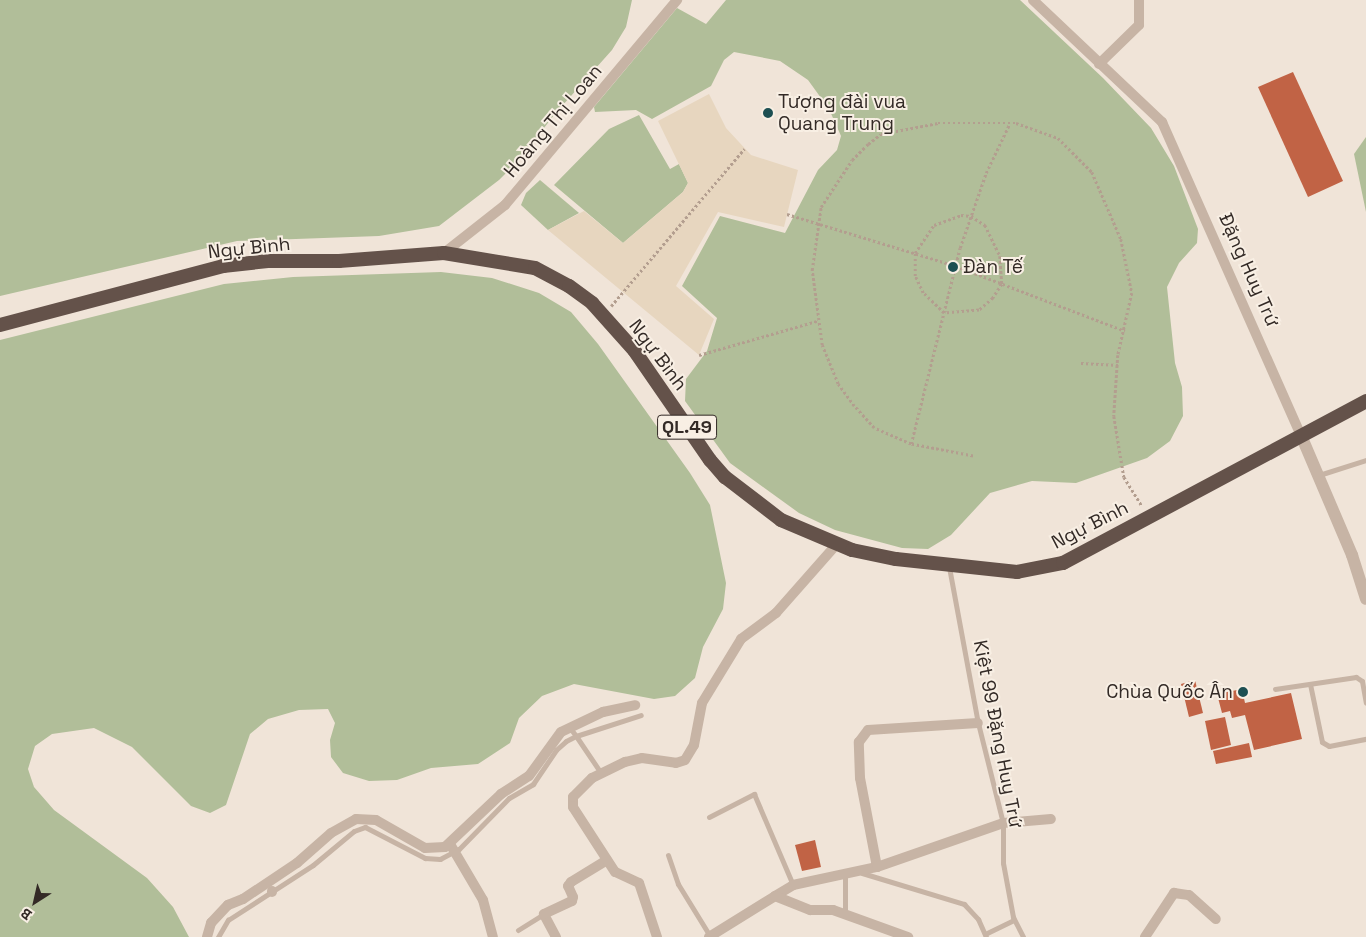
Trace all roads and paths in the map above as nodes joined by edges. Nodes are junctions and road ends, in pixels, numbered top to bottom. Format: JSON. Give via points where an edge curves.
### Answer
{"nodes":[{"id":1,"x":678,"y":0,"type":"edge"},
{"id":2,"x":1033,"y":0,"type":"edge"},
{"id":3,"x":1139,"y":0,"type":"edge"},
{"id":4,"x":1099,"y":64,"type":"junction"},
{"id":5,"x":1010,"y":123,"type":"junction"},
{"id":6,"x":744,"y":149,"type":"dead end"},
{"id":7,"x":787,"y":214,"type":"dead end"},
{"id":8,"x":971,"y":216,"type":"junction"},
{"id":9,"x":819,"y":223,"type":"junction"},
{"id":10,"x":444,"y":253,"type":"junction"},
{"id":11,"x":915,"y":253,"type":"junction"},
{"id":12,"x":956,"y":266,"type":"junction"},
{"id":13,"x":1002,"y":284,"type":"junction"},
{"id":14,"x":944,"y":313,"type":"junction"},
{"id":15,"x":602,"y":315,"type":"junction"},
{"id":16,"x":817,"y":321,"type":"junction"},
{"id":17,"x":0,"y":325,"type":"edge"},
{"id":18,"x":1125,"y":331,"type":"junction"},
{"id":19,"x":699,"y":356,"type":"dead end"},
{"id":20,"x":1081,"y":363,"type":"dead end"},
{"id":21,"x":1118,"y":365,"type":"junction"},
{"id":22,"x":1366,"y":401,"type":"edge"},
{"id":23,"x":1300,"y":433,"type":"junction"},
{"id":24,"x":911,"y":444,"type":"junction"},
{"id":25,"x":974,"y":456,"type":"dead end"},
{"id":26,"x":1366,"y":460,"type":"edge"},
{"id":27,"x":1318,"y":476,"type":"junction"},
{"id":28,"x":1148,"y":516,"type":"junction"},
{"id":29,"x":836,"y":545,"type":"junction"},
{"id":30,"x":948,"y":564,"type":"junction"},
{"id":31,"x":1366,"y":599,"type":"edge"},
{"id":32,"x":1310,"y":684,"type":"junction"},
{"id":33,"x":1275,"y":689,"type":"dead end"},
{"id":34,"x":1366,"y":703,"type":"edge"},
{"id":35,"x":635,"y":705,"type":"dead end"},
{"id":36,"x":641,"y":715,"type":"dead end"},
{"id":37,"x":978,"y":723,"type":"junction"},
{"id":38,"x":572,"y":732,"type":"junction"},
{"id":39,"x":1366,"y":739,"type":"edge"},
{"id":40,"x":601,"y":773,"type":"junction"},
{"id":41,"x":709,"y":817,"type":"dead end"},
{"id":42,"x":1051,"y":819,"type":"dead end"},
{"id":43,"x":1003,"y":823,"type":"junction"},
{"id":44,"x":452,"y":848,"type":"junction"},
{"id":45,"x":668,"y":855,"type":"dead end"},
{"id":46,"x":607,"y":860,"type":"junction"},
{"id":47,"x":877,"y":867,"type":"junction"},
{"id":48,"x":860,"y":872,"type":"junction"},
{"id":49,"x":845,"y":874,"type":"junction"},
{"id":50,"x":792,"y":885,"type":"junction"},
{"id":51,"x":269,"y":888,"type":"junction"},
{"id":52,"x":775,"y":896,"type":"junction"},
{"id":53,"x":544,"y":914,"type":"junction"},
{"id":54,"x":845,"y":914,"type":"junction"},
{"id":55,"x":1216,"y":919,"type":"dead end"},
{"id":56,"x":1014,"y":920,"type":"junction"},
{"id":57,"x":518,"y":930,"type":"dead end"},
{"id":58,"x":985,"y":935,"type":"edge"},
{"id":59,"x":207,"y":937,"type":"edge"},
{"id":60,"x":218,"y":937,"type":"edge"},
{"id":61,"x":493,"y":937,"type":"edge"},
{"id":62,"x":556,"y":937,"type":"edge"},
{"id":63,"x":658,"y":937,"type":"edge"},
{"id":64,"x":709,"y":937,"type":"edge"},
{"id":65,"x":908,"y":937,"type":"edge"},
{"id":66,"x":1023,"y":937,"type":"edge"},
{"id":67,"x":1145,"y":937,"type":"edge"}],
"edges":[{"from":1,"to":10,"type":"street","name":"Hoàng Thị Loan","via":[[505,205]]},
{"from":2,"to":4,"type":"street","name":"Đặng Huy Trứ"},
{"from":3,"to":4,"type":"street","via":[[1139,25]]},
{"from":4,"to":23,"type":"street","name":"Đặng Huy Trứ","via":[[1162,122]]},
{"from":5,"to":8,"type":"path"},
{"from":5,"to":9,"type":"path","via":[[938,123],[881,134],[852,160],[836,181],[821,207]]},
{"from":5,"to":18,"type":"path","via":[[1058,138],[1092,172],[1120,239],[1128,270],[1132,294]]},
{"from":6,"to":15,"type":"path"},
{"from":7,"to":9,"type":"path"},
{"from":8,"to":11,"type":"path","via":[[949,217],[934,225]]},
{"from":8,"to":12,"type":"path"},
{"from":8,"to":13,"type":"path","via":[[985,225],[993,239],[1002,264]]},
{"from":9,"to":11,"type":"path"},
{"from":9,"to":16,"type":"path","via":[[812,270]]},
{"from":10,"to":15,"type":"highway","name":"Ngự Bình","number":"QL.49","via":[[535,268],[569,286]]},
{"from":10,"to":17,"type":"highway","name":"Ngự Bình","number":"QL.49","via":[[340,261],[268,260],[223,266]]},
{"from":11,"to":12,"type":"path"},
{"from":11,"to":14,"type":"path","via":[[915,276],[922,293]]},
{"from":12,"to":13,"type":"path"},
{"from":12,"to":14,"type":"path"},
{"from":13,"to":14,"type":"path","via":[[979,310]]},
{"from":13,"to":18,"type":"path"},
{"from":14,"to":24,"type":"path"},
{"from":15,"to":29,"type":"highway","name":"Ngự Bình","number":"QL.49","via":[[634,350],[724,477],[781,520]]},
{"from":16,"to":19,"type":"path"},
{"from":16,"to":24,"type":"path","via":[[828,364],[854,406],[874,428]]},
{"from":18,"to":21,"type":"path"},
{"from":20,"to":21,"type":"path"},
{"from":21,"to":28,"type":"path","via":[[1114,416],[1124,477]]},
{"from":22,"to":23,"type":"highway","name":"Ngự Bình","number":"QL.49"},
{"from":23,"to":27,"type":"street","name":"Đặng Huy Trứ"},
{"from":23,"to":28,"type":"highway","name":"Ngự Bình","number":"QL.49"},
{"from":24,"to":25,"type":"path"},
{"from":26,"to":27,"type":"lane"},
{"from":27,"to":31,"type":"street","name":"Đặng Huy Trứ","via":[[1352,555]]},
{"from":28,"to":30,"type":"highway","name":"Ngự Bình","number":"QL.49","via":[[1063,562],[1017,572]]},
{"from":29,"to":30,"type":"highway","name":"Ngự Bình","number":"QL.49","via":[[896,559]]},
{"from":29,"to":40,"type":"street","via":[[776,613],[742,639],[702,703],[694,745],[685,760],[668,763],[642,758]]},
{"from":30,"to":37,"type":"lane","name":"Kiệt 99 Đặng Huy Trứ"},
{"from":32,"to":33,"type":"lane"},
{"from":32,"to":34,"type":"lane","via":[[1356,677],[1362,680]]},
{"from":32,"to":39,"type":"lane","via":[[1322,742],[1329,746]]},
{"from":35,"to":38,"type":"street","via":[[603,712]]},
{"from":36,"to":38,"type":"lane"},
{"from":37,"to":43,"type":"lane","name":"Kiệt 99 Đặng Huy Trứ"},
{"from":37,"to":47,"type":"street","via":[[868,730],[859,742],[860,778]]},
{"from":38,"to":40,"type":"lane"},
{"from":38,"to":44,"type":"street","via":[[555,738],[529,776],[501,794]]},
{"from":40,"to":46,"type":"street","via":[[572,802]]},
{"from":41,"to":50,"type":"lane","via":[[754,794]]},
{"from":42,"to":43,"type":"street"},
{"from":43,"to":47,"type":"street"},
{"from":43,"to":56,"type":"lane","name":"Kiệt 99 Đặng Huy Trứ","via":[[1003,863]]},
{"from":44,"to":51,"type":"street","via":[[425,848],[376,820],[356,819]]},
{"from":44,"to":61,"type":"street","via":[[483,900]]},
{"from":45,"to":64,"type":"lane","via":[[678,884]]},
{"from":46,"to":53,"type":"street","via":[[571,882],[568,886],[574,897],[572,901]]},
{"from":46,"to":63,"type":"street","via":[[617,873],[639,883]]},
{"from":47,"to":48,"type":"street"},
{"from":48,"to":49,"type":"street"},
{"from":48,"to":58,"type":"lane","via":[[964,904]]},
{"from":49,"to":50,"type":"street"},
{"from":49,"to":54,"type":"lane"},
{"from":50,"to":52,"type":"street"},
{"from":51,"to":59,"type":"street","via":[[228,905],[211,923]]},
{"from":51,"to":60,"type":"lane","via":[[228,920]]},
{"from":52,"to":54,"type":"street","via":[[810,910],[833,910]]},
{"from":52,"to":64,"type":"street"},
{"from":53,"to":57,"type":"lane"},
{"from":53,"to":62,"type":"street"},
{"from":54,"to":65,"type":"street"},
{"from":55,"to":67,"type":"street","via":[[1189,895],[1174,893]]},
{"from":56,"to":58,"type":"lane"},
{"from":56,"to":66,"type":"lane","name":"Kiệt 99 Đặng Huy Trứ"}]}
